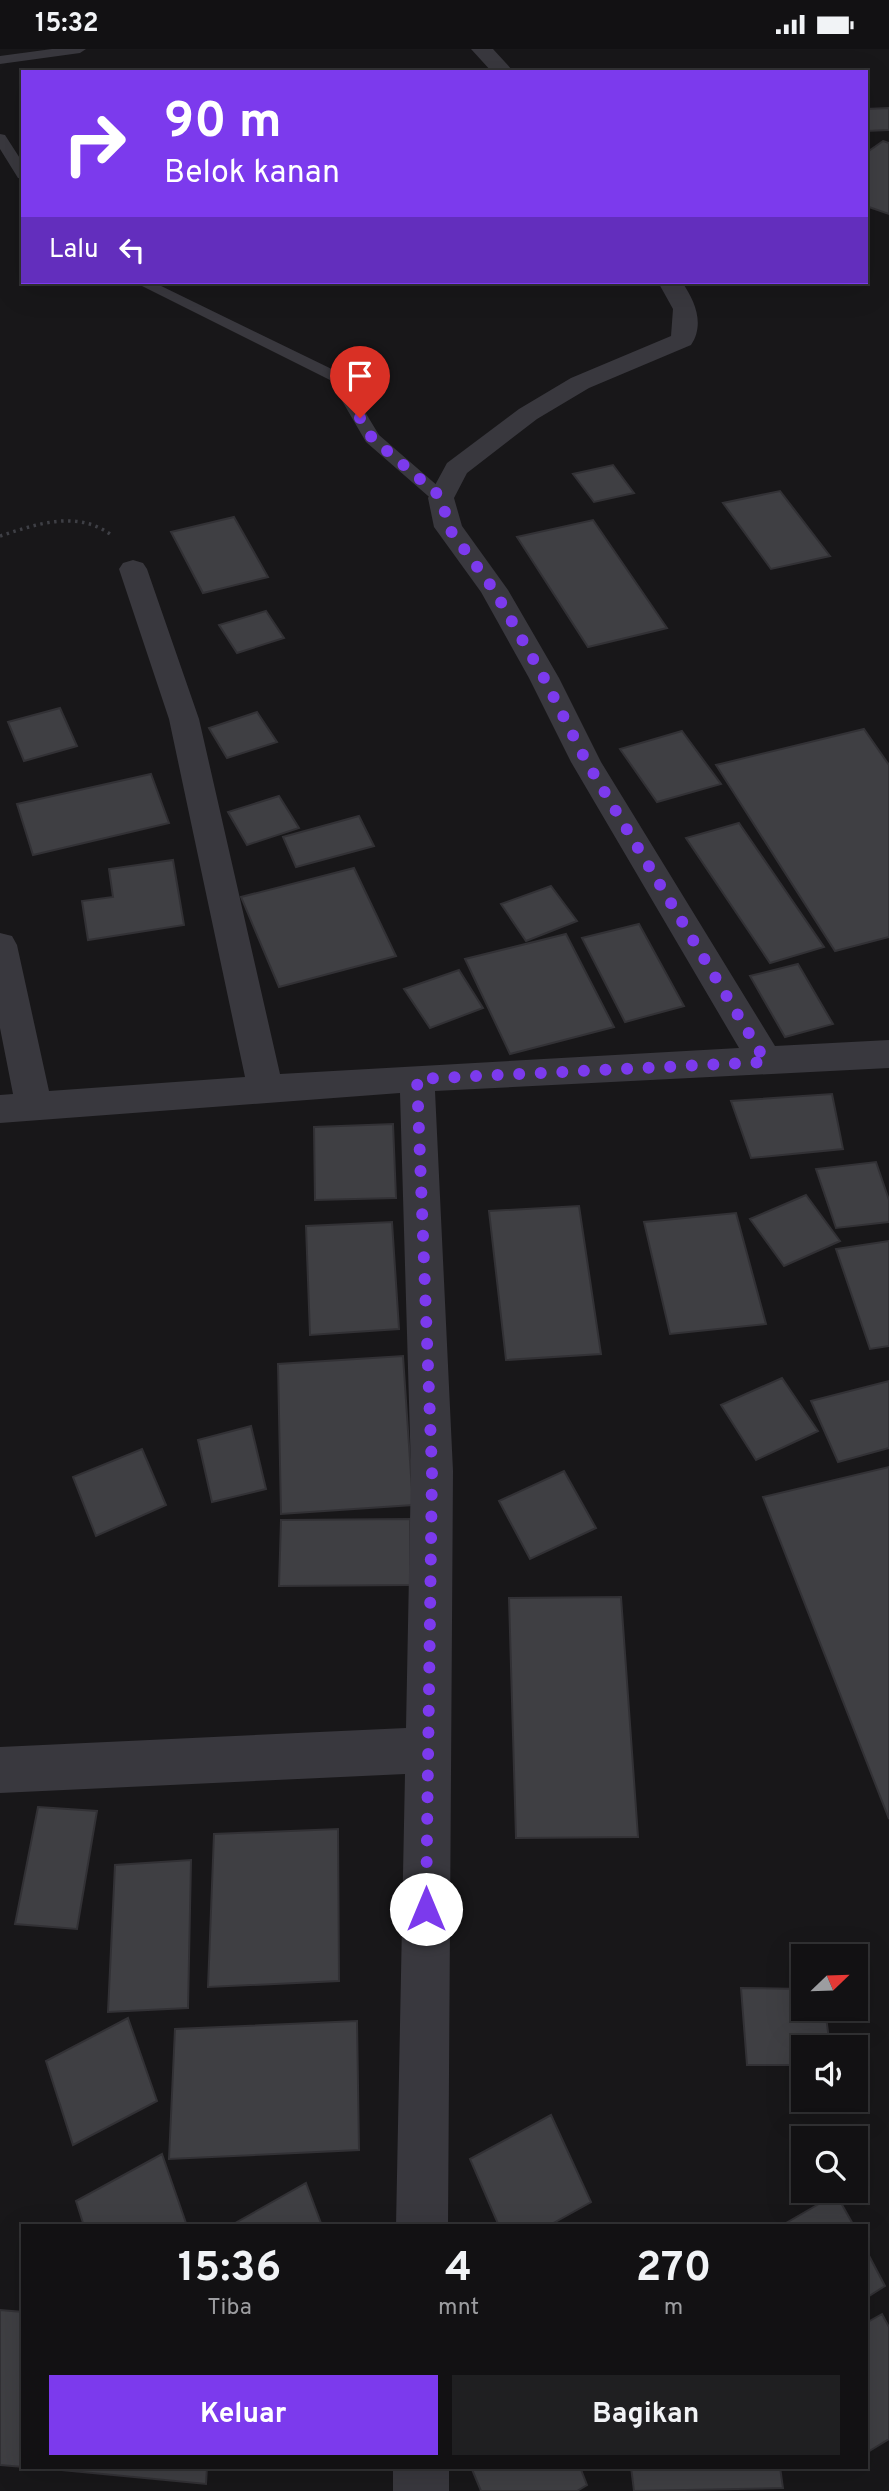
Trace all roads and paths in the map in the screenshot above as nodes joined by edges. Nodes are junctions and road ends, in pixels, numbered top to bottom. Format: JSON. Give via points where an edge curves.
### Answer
{"nodes":[{"id":1,"x":80,"y":49,"type":"edge"},
{"id":2,"x":481,"y":49,"type":"edge"},
{"id":3,"x":0,"y":60,"type":"edge"},
{"id":4,"x":502,"y":70,"type":"edge"},
{"id":5,"x":21,"y":140,"type":"edge"},
{"id":6,"x":1,"y":141,"type":"edge"},
{"id":7,"x":21,"y":172,"type":"edge"},
{"id":8,"x":146,"y":284,"type":"edge"},
{"id":9,"x":671,"y":284,"type":"edge"},
{"id":10,"x":442,"y":498,"type":"junction"},
{"id":11,"x":0,"y":537,"type":"edge"},
{"id":12,"x":133,"y":569,"type":"joint"},
{"id":13,"x":0,"y":945,"type":"edge"},
{"id":14,"x":889,"y":1054,"type":"edge"},
{"id":15,"x":766,"y":1062,"type":"junction"},
{"id":16,"x":417,"y":1079,"type":"junction"},
{"id":17,"x":266,"y":1089,"type":"junction"},
{"id":18,"x":17,"y":1107,"type":"edge"},
{"id":19,"x":428,"y":1750,"type":"junction"},
{"id":20,"x":0,"y":1770,"type":"edge"},
{"id":21,"x":422,"y":2224,"type":"edge"},
{"id":22,"x":421,"y":2469,"type":"edge"},
{"id":23,"x":421,"y":2491,"type":"edge"}],
"edges":[{"from":1,"to":3,"type":"lane"},
{"from":2,"to":4,"type":"street"},
{"from":5,"to":6,"type":"lane"},
{"from":6,"to":7,"type":"lane"},
{"from":8,"to":10,"type":"lane","via":[[336,377],[372,438]]},
{"from":9,"to":10,"type":"street","via":[[681,297],[688,325],[682,340],[580,383],[528,414],[456,469]]},
{"from":10,"to":15,"type":"street","via":[[448,527],[494,590],[586,761]]},
{"from":11,"to":12,"type":"path","via":[[65,519],[102,526],[118,542]]},
{"from":12,"to":17,"type":"street","via":[[184,719]]},
{"from":13,"to":18,"type":"street"},
{"from":14,"to":15,"type":"street"},
{"from":15,"to":16,"type":"street"},
{"from":16,"to":17,"type":"street"},
{"from":16,"to":19,"type":"street","via":[[432,1471]]},
{"from":17,"to":18,"type":"street"},
{"from":19,"to":20,"type":"street"},
{"from":19,"to":21,"type":"street"},
{"from":22,"to":23,"type":"street"}]}
